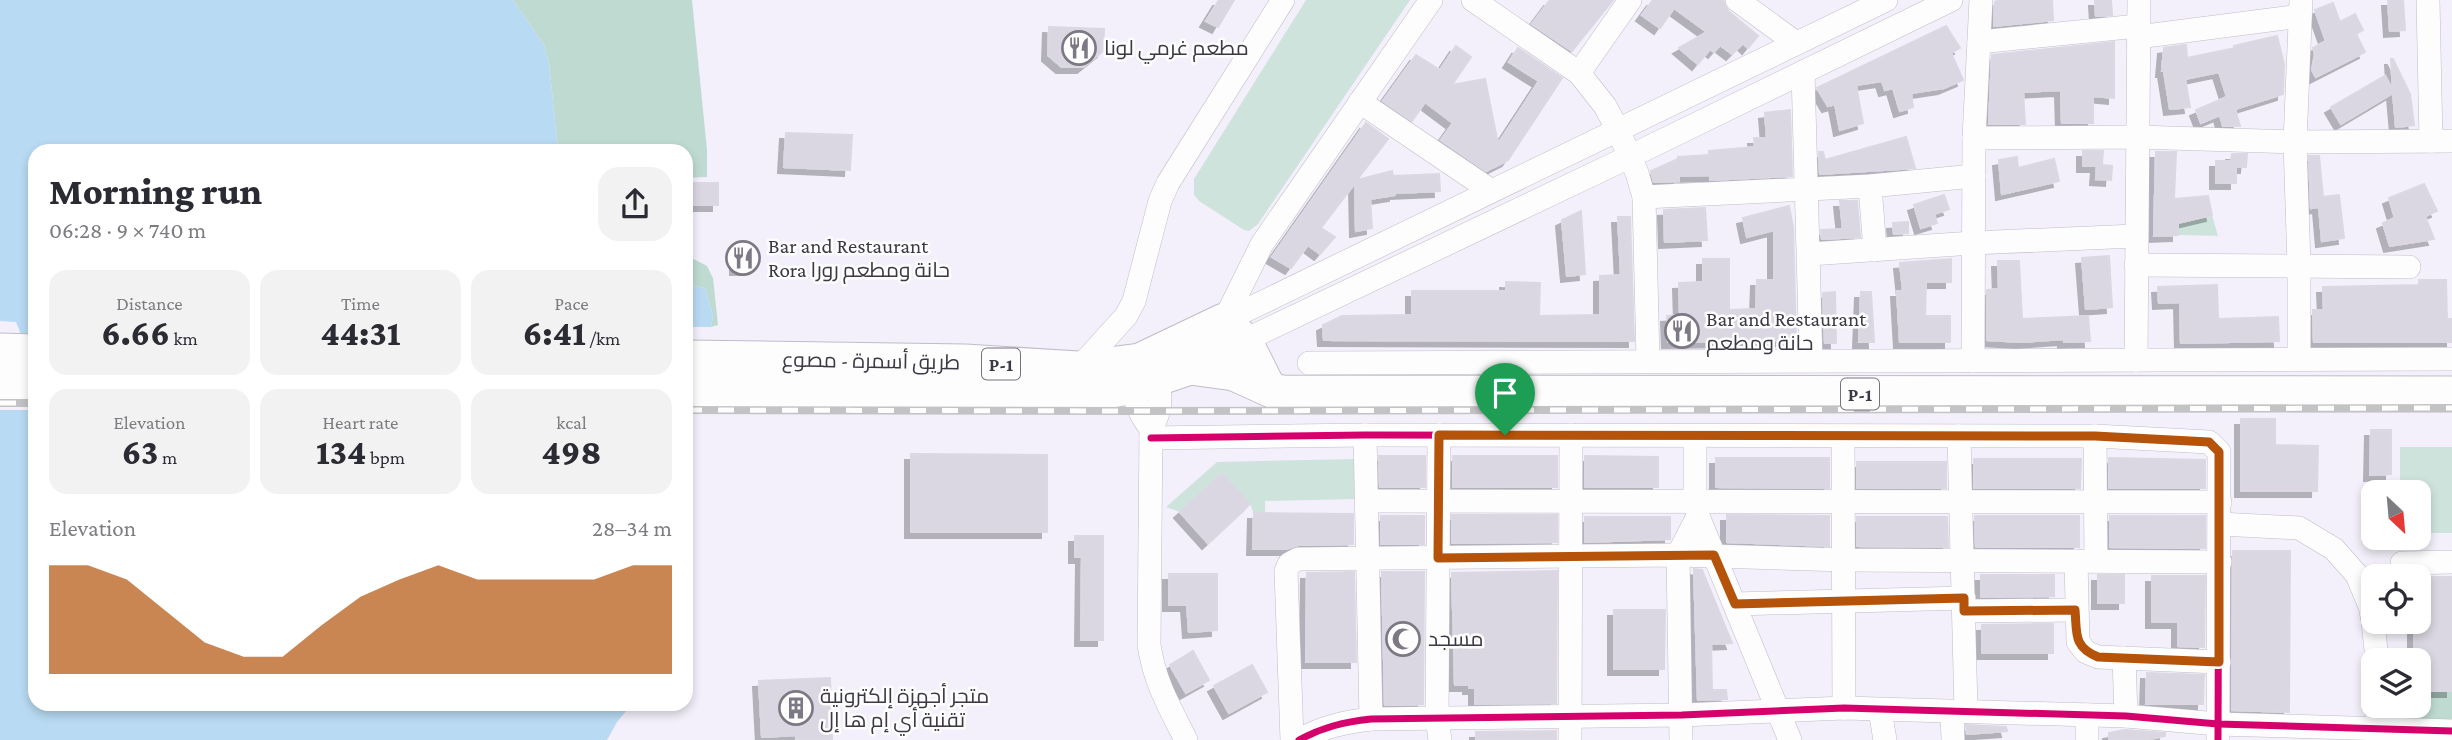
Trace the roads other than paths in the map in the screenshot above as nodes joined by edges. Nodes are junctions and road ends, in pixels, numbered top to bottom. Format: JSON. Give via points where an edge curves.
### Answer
{"nodes":[{"id":1,"x":1283,"y":0,"type":"edge"},
{"id":2,"x":1431,"y":0,"type":"edge"},
{"id":3,"x":1473,"y":0,"type":"edge"},
{"id":4,"x":1630,"y":0,"type":"edge"},
{"id":5,"x":1737,"y":0,"type":"edge"},
{"id":6,"x":1886,"y":0,"type":"edge"},
{"id":7,"x":1951,"y":0,"type":"edge"},
{"id":8,"x":1981,"y":0,"type":"edge"},
{"id":9,"x":2139,"y":0,"type":"edge"},
{"id":10,"x":2428,"y":0,"type":"edge"},
{"id":11,"x":2301,"y":8,"type":"edge"},
{"id":12,"x":2138,"y":31,"type":"junction"},
{"id":13,"x":1979,"y":42,"type":"junction"},
{"id":14,"x":1796,"y":43,"type":"junction"},
{"id":15,"x":1803,"y":72,"type":"junction"},
{"id":16,"x":1579,"y":73,"type":"junction"},
{"id":17,"x":1360,"y":102,"type":"junction"},
{"id":18,"x":1618,"y":130,"type":"junction"},
{"id":19,"x":2137,"y":136,"type":"junction"},
{"id":20,"x":1974,"y":138,"type":"junction"},
{"id":21,"x":2441,"y":141,"type":"edge"},
{"id":22,"x":2295,"y":142,"type":"junction"},
{"id":23,"x":1631,"y":156,"type":"junction"},
{"id":24,"x":1973,"y":176,"type":"junction"},
{"id":25,"x":1870,"y":186,"type":"junction"},
{"id":26,"x":1807,"y":188,"type":"junction"},
{"id":27,"x":1490,"y":191,"type":"junction"},
{"id":28,"x":1644,"y":197,"type":"junction"},
{"id":29,"x":2136,"y":236,"type":"junction"},
{"id":30,"x":1973,"y":243,"type":"junction"},
{"id":31,"x":1875,"y":250,"type":"junction"},
{"id":32,"x":1810,"y":254,"type":"junction"},
{"id":33,"x":2136,"y":265,"type":"junction"},
{"id":34,"x":2299,"y":266,"type":"junction"},
{"id":35,"x":2409,"y":267,"type":"dead end"},
{"id":36,"x":1235,"y":331,"type":"junction"},
{"id":37,"x":0,"y":351,"type":"edge"},
{"id":38,"x":28,"y":352,"type":"edge"},
{"id":39,"x":2299,"y":358,"type":"junction"},
{"id":40,"x":693,"y":359,"type":"edge"},
{"id":41,"x":2452,"y":359,"type":"edge"},
{"id":42,"x":1648,"y":360,"type":"junction"},
{"id":43,"x":1811,"y":360,"type":"junction"},
{"id":44,"x":2136,"y":360,"type":"junction"},
{"id":45,"x":1973,"y":361,"type":"junction"},
{"id":46,"x":1310,"y":363,"type":"dead end"},
{"id":47,"x":1190,"y":366,"type":"junction"},
{"id":48,"x":1079,"y":369,"type":"junction"},
{"id":49,"x":1143,"y":375,"type":"junction"},
{"id":50,"x":964,"y":378,"type":"junction"},
{"id":51,"x":0,"y":384,"type":"edge"},
{"id":52,"x":28,"y":384,"type":"edge"},
{"id":53,"x":1268,"y":388,"type":"junction"},
{"id":54,"x":693,"y":391,"type":"edge"},
{"id":55,"x":2452,"y":394,"type":"edge"},
{"id":56,"x":1151,"y":433,"type":"junction"},
{"id":57,"x":1365,"y":435,"type":"junction"},
{"id":58,"x":1439,"y":435,"type":"junction"},
{"id":59,"x":1571,"y":435,"type":"junction"},
{"id":60,"x":1843,"y":436,"type":"junction"},
{"id":61,"x":1959,"y":436,"type":"junction"},
{"id":62,"x":2095,"y":436,"type":"junction"},
{"id":63,"x":1695,"y":437,"type":"junction"},
{"id":64,"x":1367,"y":500,"type":"junction"},
{"id":65,"x":1440,"y":500,"type":"junction"},
{"id":66,"x":1572,"y":501,"type":"junction"},
{"id":67,"x":1844,"y":501,"type":"junction"},
{"id":68,"x":1961,"y":501,"type":"junction"},
{"id":69,"x":2095,"y":503,"type":"junction"},
{"id":70,"x":1697,"y":508,"type":"junction"},
{"id":71,"x":2220,"y":513,"type":"junction"},
{"id":72,"x":1678,"y":555,"type":"junction"},
{"id":73,"x":1714,"y":555,"type":"junction"},
{"id":74,"x":1368,"y":557,"type":"junction"},
{"id":75,"x":1438,"y":558,"type":"junction"},
{"id":76,"x":1572,"y":558,"type":"junction"},
{"id":77,"x":1844,"y":561,"type":"junction"},
{"id":78,"x":1963,"y":561,"type":"junction"},
{"id":79,"x":2086,"y":561,"type":"junction"},
{"id":80,"x":2220,"y":562,"type":"junction"},
{"id":81,"x":2452,"y":562,"type":"edge"},
{"id":82,"x":2402,"y":563,"type":"dead end"},
{"id":83,"x":2361,"y":585,"type":"edge"},
{"id":84,"x":1844,"y":602,"type":"junction"},
{"id":85,"x":1735,"y":604,"type":"junction"},
{"id":86,"x":1964,"y":604,"type":"junction"},
{"id":87,"x":2075,"y":610,"type":"junction"},
{"id":88,"x":2124,"y":658,"type":"junction"},
{"id":89,"x":2219,"y":662,"type":"junction"},
{"id":90,"x":1844,"y":708,"type":"junction"},
{"id":91,"x":1880,"y":710,"type":"junction"},
{"id":92,"x":1959,"y":712,"type":"junction"},
{"id":93,"x":1779,"y":713,"type":"junction"},
{"id":94,"x":1682,"y":715,"type":"junction"},
{"id":95,"x":2087,"y":715,"type":"junction"},
{"id":96,"x":2126,"y":716,"type":"junction"},
{"id":97,"x":1371,"y":719,"type":"junction"},
{"id":98,"x":1439,"y":729,"type":"edge"},
{"id":99,"x":1570,"y":729,"type":"edge"},
{"id":100,"x":2452,"y":731,"type":"edge"},
{"id":101,"x":2218,"y":732,"type":"edge"},
{"id":102,"x":2377,"y":735,"type":"edge"},
{"id":103,"x":1186,"y":740,"type":"edge"},
{"id":104,"x":1292,"y":740,"type":"edge"},
{"id":105,"x":1299,"y":740,"type":"edge"},
{"id":106,"x":1681,"y":740,"type":"edge"},
{"id":107,"x":1790,"y":740,"type":"edge"},
{"id":108,"x":1885,"y":740,"type":"edge"},
{"id":109,"x":1953,"y":740,"type":"edge"},
{"id":110,"x":2087,"y":740,"type":"edge"}],
"edges":[{"from":1,"to":48,"type":"street","via":[[1168,183],[1135,301]]},
{"from":2,"to":17,"type":"street"},
{"from":3,"to":16,"type":"street"},
{"from":4,"to":16,"type":"street"},
{"from":5,"to":14,"type":"street"},
{"from":6,"to":14,"type":"street"},
{"from":7,"to":15,"type":"street"},
{"from":8,"to":13,"type":"street"},
{"from":9,"to":12,"type":"street"},
{"from":10,"to":21,"type":"street"},
{"from":11,"to":12,"type":"street"},
{"from":11,"to":22,"type":"street"},
{"from":12,"to":13,"type":"street"},
{"from":12,"to":19,"type":"street"},
{"from":13,"to":20,"type":"street"},
{"from":14,"to":18,"type":"street"},
{"from":15,"to":23,"type":"street"},
{"from":15,"to":26,"type":"street"},
{"from":16,"to":18,"type":"street"},
{"from":17,"to":27,"type":"street"},
{"from":17,"to":36,"type":"street","via":[[1262,244]]},
{"from":18,"to":23,"type":"street"},
{"from":18,"to":27,"type":"street"},
{"from":19,"to":20,"type":"street"},
{"from":19,"to":22,"type":"street"},
{"from":19,"to":29,"type":"street"},
{"from":20,"to":24,"type":"street"},
{"from":21,"to":22,"type":"street"},
{"from":22,"to":34,"type":"street"},
{"from":23,"to":28,"type":"street"},
{"from":23,"to":36,"type":"street"},
{"from":24,"to":25,"type":"street"},
{"from":24,"to":30,"type":"street"},
{"from":25,"to":26,"type":"street"},
{"from":25,"to":31,"type":"street"},
{"from":26,"to":28,"type":"street"},
{"from":26,"to":32,"type":"street"},
{"from":27,"to":36,"type":"street"},
{"from":28,"to":42,"type":"street"},
{"from":29,"to":30,"type":"street"},
{"from":29,"to":33,"type":"street"},
{"from":30,"to":31,"type":"street"},
{"from":30,"to":45,"type":"street"},
{"from":31,"to":32,"type":"street"},
{"from":32,"to":43,"type":"street"},
{"from":33,"to":34,"type":"street"},
{"from":33,"to":44,"type":"street"},
{"from":34,"to":35,"type":"street"},
{"from":34,"to":39,"type":"street"},
{"from":36,"to":47,"type":"street"},
{"from":36,"to":49,"type":"highway","name":"طريق أسمرة - مصوع","number":"P-1"},
{"from":36,"to":53,"type":"highway"},
{"from":37,"to":38,"type":"highway"},
{"from":39,"to":41,"type":"street"},
{"from":39,"to":44,"type":"street"},
{"from":40,"to":50,"type":"highway","name":"طريق أسمرة - مصوع","number":"P-1"},
{"from":42,"to":43,"type":"street"},
{"from":42,"to":46,"type":"street"},
{"from":43,"to":45,"type":"street"},
{"from":44,"to":45,"type":"street"},
{"from":47,"to":49,"type":"highway","number":"P-1"},
{"from":47,"to":53,"type":"highway","number":"P-1","via":[[1234,373]]},
{"from":48,"to":49,"type":"highway","name":"طريق أسمرة - مصوع","number":"P-1"},
{"from":48,"to":50,"type":"highway","name":"طريق أسمرة - مصوع","number":"P-1"},
{"from":49,"to":50,"type":"highway","number":"P-1","via":[[1089,394]]},
{"from":49,"to":56,"type":"street","via":[[1138,411]]},
{"from":50,"to":54,"type":"highway","number":"P-1"},
{"from":51,"to":52,"type":"highway"},
{"from":53,"to":55,"type":"highway","number":"P-1","via":[[1284,393]]},
{"from":56,"to":57,"type":"street"},
{"from":56,"to":103,"type":"street","via":[[1149,645],[1161,691]]},
{"from":57,"to":58,"type":"street"},
{"from":57,"to":64,"type":"street"},
{"from":58,"to":59,"type":"street"},
{"from":58,"to":65,"type":"street"},
{"from":59,"to":63,"type":"street"},
{"from":59,"to":66,"type":"street"},
{"from":60,"to":61,"type":"street"},
{"from":60,"to":63,"type":"street"},
{"from":60,"to":67,"type":"street"},
{"from":61,"to":62,"type":"street"},
{"from":61,"to":68,"type":"street"},
{"from":62,"to":69,"type":"street"},
{"from":62,"to":71,"type":"street","via":[[2209,442],[2219,452]]},
{"from":63,"to":70,"type":"street"},
{"from":64,"to":65,"type":"street"},
{"from":64,"to":74,"type":"street"},
{"from":65,"to":66,"type":"street"},
{"from":65,"to":75,"type":"street"},
{"from":66,"to":70,"type":"street"},
{"from":66,"to":76,"type":"street"},
{"from":67,"to":68,"type":"street"},
{"from":67,"to":70,"type":"street"},
{"from":67,"to":77,"type":"street"},
{"from":68,"to":69,"type":"street"},
{"from":68,"to":78,"type":"street"},
{"from":69,"to":71,"type":"street"},
{"from":69,"to":79,"type":"street"},
{"from":70,"to":72,"type":"street"},
{"from":70,"to":73,"type":"street"},
{"from":71,"to":80,"type":"street"},
{"from":71,"to":83,"type":"street","via":[[2299,528],[2334,549]]},
{"from":72,"to":73,"type":"street"},
{"from":72,"to":76,"type":"street"},
{"from":72,"to":94,"type":"street"},
{"from":73,"to":77,"type":"street"},
{"from":73,"to":85,"type":"street"},
{"from":74,"to":75,"type":"street"},
{"from":74,"to":97,"type":"street"},
{"from":74,"to":104,"type":"street","via":[[1298,559],[1286,571]]},
{"from":75,"to":76,"type":"street"},
{"from":75,"to":98,"type":"street"},
{"from":76,"to":99,"type":"street"},
{"from":77,"to":78,"type":"street"},
{"from":77,"to":84,"type":"street"},
{"from":78,"to":79,"type":"street"},
{"from":78,"to":86,"type":"street"},
{"from":79,"to":80,"type":"street"},
{"from":79,"to":87,"type":"street"},
{"from":80,"to":89,"type":"street"},
{"from":81,"to":82,"type":"street"},
{"from":84,"to":85,"type":"street"},
{"from":84,"to":86,"type":"street"},
{"from":84,"to":90,"type":"street"},
{"from":85,"to":93,"type":"street"},
{"from":86,"to":87,"type":"street"},
{"from":86,"to":92,"type":"street"},
{"from":87,"to":88,"type":"street","via":[[2078,642],[2086,652]]},
{"from":88,"to":89,"type":"street"},
{"from":88,"to":96,"type":"street"},
{"from":89,"to":101,"type":"street"},
{"from":90,"to":91,"type":"street"},
{"from":90,"to":93,"type":"street"},
{"from":91,"to":92,"type":"street"},
{"from":91,"to":108,"type":"street"},
{"from":92,"to":95,"type":"street"},
{"from":92,"to":109,"type":"street"},
{"from":93,"to":94,"type":"street"},
{"from":93,"to":107,"type":"street"},
{"from":94,"to":99,"type":"street"},
{"from":94,"to":106,"type":"street"},
{"from":95,"to":96,"type":"street"},
{"from":95,"to":110,"type":"street"},
{"from":96,"to":101,"type":"street"},
{"from":97,"to":98,"type":"street"},
{"from":97,"to":105,"type":"street","via":[[1336,724]]},
{"from":98,"to":99,"type":"street"},
{"from":100,"to":102,"type":"street"},
{"from":101,"to":102,"type":"street"}]}
